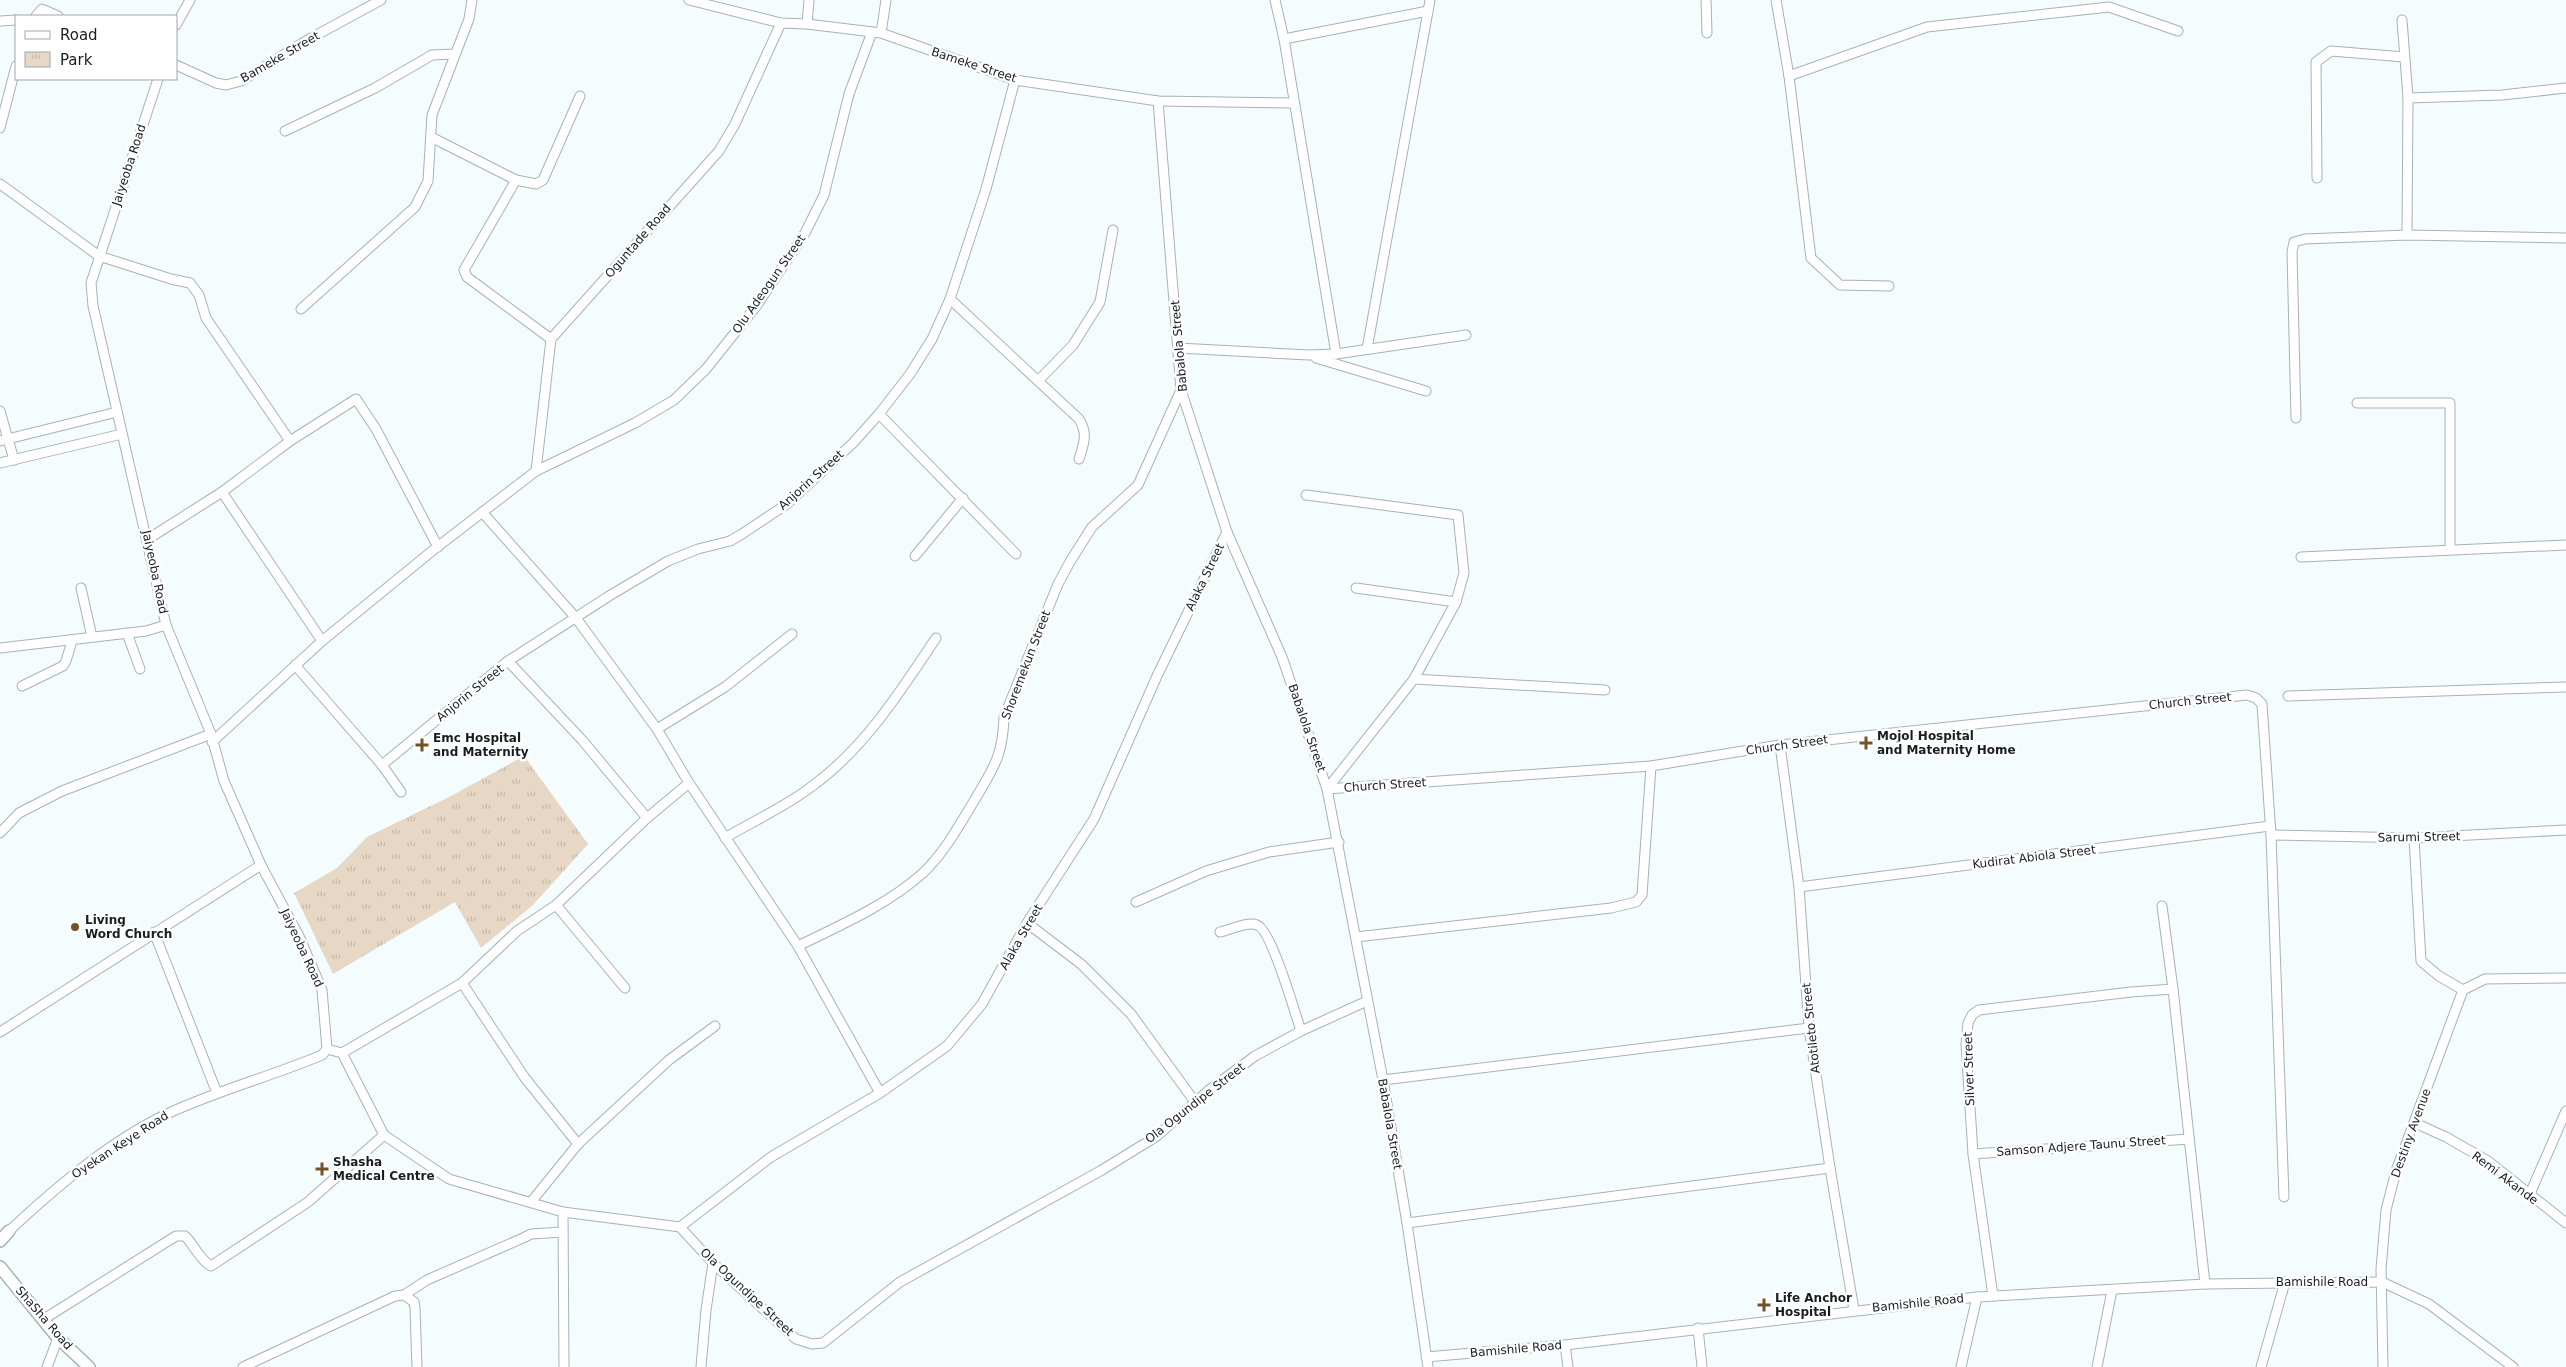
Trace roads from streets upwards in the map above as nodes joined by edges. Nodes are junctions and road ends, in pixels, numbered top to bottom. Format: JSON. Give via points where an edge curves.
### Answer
{"nodes":[{"id":1,"x":190,"y":0,"type":"edge"},
{"id":2,"x":381,"y":0,"type":"edge"},
{"id":3,"x":472,"y":0,"type":"edge"},
{"id":4,"x":689,"y":0,"type":"edge"},
{"id":5,"x":809,"y":0,"type":"edge"},
{"id":6,"x":886,"y":0,"type":"edge"},
{"id":7,"x":1275,"y":0,"type":"edge"},
{"id":8,"x":1430,"y":0,"type":"edge"},
{"id":9,"x":1706,"y":0,"type":"edge"},
{"id":10,"x":1776,"y":0,"type":"edge"},
{"id":11,"x":44,"y":4,"type":"edge"},
{"id":12,"x":2109,"y":4,"type":"edge"},
{"id":13,"x":1428,"y":11,"type":"junction"},
{"id":14,"x":37,"y":15,"type":"edge"},
{"id":15,"x":57,"y":15,"type":"edge"},
{"id":16,"x":15,"y":20,"type":"edge"},
{"id":17,"x":2402,"y":20,"type":"dead end"},
{"id":18,"x":0,"y":21,"type":"edge"},
{"id":19,"x":178,"y":21,"type":"edge"},
{"id":20,"x":781,"y":23,"type":"junction"},
{"id":21,"x":807,"y":24,"type":"junction"},
{"id":22,"x":2178,"y":31,"type":"dead end"},
{"id":23,"x":876,"y":33,"type":"junction"},
{"id":24,"x":1707,"y":33,"type":"dead end"},
{"id":25,"x":1284,"y":39,"type":"junction"},
{"id":26,"x":455,"y":54,"type":"junction"},
{"id":27,"x":2404,"y":57,"type":"junction"},
{"id":28,"x":178,"y":66,"type":"edge"},
{"id":29,"x":15,"y":70,"type":"edge"},
{"id":30,"x":1789,"y":76,"type":"junction"},
{"id":31,"x":158,"y":80,"type":"edge"},
{"id":32,"x":1015,"y":80,"type":"junction"},
{"id":33,"x":2566,"y":88,"type":"edge"},
{"id":34,"x":580,"y":96,"type":"dead end"},
{"id":35,"x":2408,"y":98,"type":"junction"},
{"id":36,"x":1158,"y":101,"type":"junction"},
{"id":37,"x":1294,"y":103,"type":"junction"},
{"id":38,"x":0,"y":128,"type":"edge"},
{"id":39,"x":285,"y":131,"type":"dead end"},
{"id":40,"x":431,"y":137,"type":"junction"},
{"id":41,"x":2317,"y":178,"type":"dead end"},
{"id":42,"x":516,"y":180,"type":"junction"},
{"id":43,"x":0,"y":184,"type":"edge"},
{"id":44,"x":1113,"y":230,"type":"dead end"},
{"id":45,"x":2406,"y":235,"type":"junction"},
{"id":46,"x":2566,"y":238,"type":"edge"},
{"id":47,"x":99,"y":256,"type":"junction"},
{"id":48,"x":1889,"y":286,"type":"dead end"},
{"id":49,"x":950,"y":299,"type":"junction"},
{"id":50,"x":301,"y":309,"type":"dead end"},
{"id":51,"x":1466,"y":335,"type":"dead end"},
{"id":52,"x":551,"y":339,"type":"junction"},
{"id":53,"x":1178,"y":348,"type":"junction"},
{"id":54,"x":1367,"y":349,"type":"junction"},
{"id":55,"x":1336,"y":354,"type":"junction"},
{"id":56,"x":1309,"y":355,"type":"junction"},
{"id":57,"x":1039,"y":380,"type":"junction"},
{"id":58,"x":1181,"y":390,"type":"junction"},
{"id":59,"x":1426,"y":391,"type":"dead end"},
{"id":60,"x":2357,"y":403,"type":"dead end"},
{"id":61,"x":0,"y":411,"type":"edge"},
{"id":62,"x":117,"y":412,"type":"junction"},
{"id":63,"x":879,"y":414,"type":"junction"},
{"id":64,"x":2296,"y":418,"type":"dead end"},
{"id":65,"x":122,"y":434,"type":"junction"},
{"id":66,"x":3,"y":440,"type":"edge"},
{"id":67,"x":290,"y":441,"type":"junction"},
{"id":68,"x":1079,"y":459,"type":"dead end"},
{"id":69,"x":14,"y":460,"type":"junction"},
{"id":70,"x":0,"y":463,"type":"edge"},
{"id":71,"x":536,"y":471,"type":"junction"},
{"id":72,"x":222,"y":492,"type":"junction"},
{"id":73,"x":1306,"y":495,"type":"dead end"},
{"id":74,"x":963,"y":498,"type":"junction"},
{"id":75,"x":482,"y":512,"type":"junction"},
{"id":76,"x":1227,"y":532,"type":"junction"},
{"id":77,"x":148,"y":539,"type":"junction"},
{"id":78,"x":2566,"y":544,"type":"edge"},
{"id":79,"x":438,"y":547,"type":"junction"},
{"id":80,"x":2450,"y":548,"type":"junction"},
{"id":81,"x":1016,"y":554,"type":"dead end"},
{"id":82,"x":915,"y":556,"type":"dead end"},
{"id":83,"x":2301,"y":557,"type":"dead end"},
{"id":84,"x":81,"y":588,"type":"dead end"},
{"id":85,"x":1356,"y":588,"type":"dead end"},
{"id":86,"x":1456,"y":602,"type":"junction"},
{"id":87,"x":576,"y":618,"type":"junction"},
{"id":88,"x":166,"y":624,"type":"junction"},
{"id":89,"x":127,"y":633,"type":"junction"},
{"id":90,"x":792,"y":634,"type":"dead end"},
{"id":91,"x":92,"y":638,"type":"junction"},
{"id":92,"x":936,"y":638,"type":"dead end"},
{"id":93,"x":72,"y":641,"type":"junction"},
{"id":94,"x":322,"y":641,"type":"junction"},
{"id":95,"x":0,"y":648,"type":"edge"},
{"id":96,"x":508,"y":662,"type":"junction"},
{"id":97,"x":294,"y":665,"type":"junction"},
{"id":98,"x":140,"y":669,"type":"dead end"},
{"id":99,"x":1414,"y":679,"type":"junction"},
{"id":100,"x":22,"y":686,"type":"dead end"},
{"id":101,"x":2566,"y":687,"type":"edge"},
{"id":102,"x":1605,"y":690,"type":"dead end"},
{"id":103,"x":2288,"y":696,"type":"dead end"},
{"id":104,"x":657,"y":729,"type":"junction"},
{"id":105,"x":212,"y":738,"type":"junction"},
{"id":106,"x":1780,"y":745,"type":"junction"},
{"id":107,"x":382,"y":765,"type":"junction"},
{"id":108,"x":1651,"y":766,"type":"junction"},
{"id":109,"x":689,"y":784,"type":"junction"},
{"id":110,"x":1327,"y":789,"type":"junction"},
{"id":111,"x":401,"y":792,"type":"dead end"},
{"id":112,"x":647,"y":818,"type":"junction"},
{"id":113,"x":2566,"y":830,"type":"edge"},
{"id":114,"x":2270,"y":831,"type":"junction"},
{"id":115,"x":0,"y":832,"type":"edge"},
{"id":116,"x":725,"y":838,"type":"junction"},
{"id":117,"x":2414,"y":838,"type":"junction"},
{"id":118,"x":1338,"y":842,"type":"junction"},
{"id":119,"x":260,"y":864,"type":"junction"},
{"id":120,"x":1799,"y":887,"type":"junction"},
{"id":121,"x":1136,"y":902,"type":"dead end"},
{"id":122,"x":556,"y":904,"type":"junction"},
{"id":123,"x":2162,"y":906,"type":"dead end"},
{"id":124,"x":1027,"y":923,"type":"junction"},
{"id":125,"x":154,"y":932,"type":"junction"},
{"id":126,"x":1220,"y":932,"type":"dead end"},
{"id":127,"x":1356,"y":937,"type":"junction"},
{"id":128,"x":798,"y":946,"type":"junction"},
{"id":129,"x":2566,"y":978,"type":"edge"},
{"id":130,"x":462,"y":984,"type":"junction"},
{"id":131,"x":625,"y":988,"type":"dead end"},
{"id":132,"x":2173,"y":989,"type":"junction"},
{"id":133,"x":2463,"y":990,"type":"junction"},
{"id":134,"x":1367,"y":1001,"type":"junction"},
{"id":135,"x":715,"y":1026,"type":"dead end"},
{"id":136,"x":1809,"y":1028,"type":"junction"},
{"id":137,"x":1301,"y":1030,"type":"junction"},
{"id":138,"x":0,"y":1032,"type":"edge"},
{"id":139,"x":327,"y":1049,"type":"junction"},
{"id":140,"x":342,"y":1053,"type":"junction"},
{"id":141,"x":1383,"y":1080,"type":"junction"},
{"id":142,"x":217,"y":1092,"type":"junction"},
{"id":143,"x":880,"y":1093,"type":"junction"},
{"id":144,"x":1195,"y":1102,"type":"junction"},
{"id":145,"x":2566,"y":1111,"type":"edge"},
{"id":146,"x":2415,"y":1124,"type":"junction"},
{"id":147,"x":384,"y":1135,"type":"junction"},
{"id":148,"x":2189,"y":1139,"type":"junction"},
{"id":149,"x":578,"y":1144,"type":"junction"},
{"id":150,"x":1973,"y":1154,"type":"junction"},
{"id":151,"x":1830,"y":1168,"type":"junction"},
{"id":152,"x":2529,"y":1196,"type":"junction"},
{"id":153,"x":2284,"y":1197,"type":"dead end"},
{"id":154,"x":531,"y":1202,"type":"junction"},
{"id":155,"x":563,"y":1212,"type":"junction"},
{"id":156,"x":1407,"y":1223,"type":"junction"},
{"id":157,"x":2566,"y":1223,"type":"edge"},
{"id":158,"x":680,"y":1227,"type":"junction"},
{"id":159,"x":9,"y":1231,"type":"joint"},
{"id":160,"x":563,"y":1232,"type":"junction"},
{"id":161,"x":0,"y":1241,"type":"edge"},
{"id":162,"x":713,"y":1263,"type":"junction"},
{"id":163,"x":0,"y":1266,"type":"edge"},
{"id":164,"x":2285,"y":1282,"type":"junction"},
{"id":165,"x":2382,"y":1282,"type":"junction"},
{"id":166,"x":2205,"y":1284,"type":"junction"},
{"id":167,"x":2112,"y":1290,"type":"junction"},
{"id":168,"x":404,"y":1295,"type":"junction"},
{"id":169,"x":1993,"y":1296,"type":"junction"},
{"id":170,"x":1977,"y":1297,"type":"junction"},
{"id":171,"x":1854,"y":1310,"type":"junction"},
{"id":172,"x":44,"y":1319,"type":"junction"},
{"id":173,"x":1698,"y":1328,"type":"junction"},
{"id":174,"x":58,"y":1338,"type":"junction"},
{"id":175,"x":1565,"y":1345,"type":"junction"},
{"id":176,"x":1426,"y":1357,"type":"junction"},
{"id":177,"x":47,"y":1367,"type":"edge"},
{"id":178,"x":90,"y":1367,"type":"edge"},
{"id":179,"x":243,"y":1367,"type":"edge"},
{"id":180,"x":417,"y":1367,"type":"edge"},
{"id":181,"x":564,"y":1367,"type":"edge"},
{"id":182,"x":701,"y":1367,"type":"edge"},
{"id":183,"x":1428,"y":1367,"type":"edge"},
{"id":184,"x":1568,"y":1367,"type":"edge"},
{"id":185,"x":1702,"y":1367,"type":"edge"},
{"id":186,"x":1961,"y":1367,"type":"edge"},
{"id":187,"x":2097,"y":1367,"type":"edge"},
{"id":188,"x":2261,"y":1367,"type":"edge"},
{"id":189,"x":2383,"y":1367,"type":"edge"},
{"id":190,"x":2513,"y":1367,"type":"edge"}],
"edges":[{"from":1,"to":19,"type":"street"},
{"from":2,"to":28,"type":"street","name":"Bameke Street","via":[[241,81],[216,83]]},
{"from":3,"to":26,"type":"street","via":[[469,20]]},
{"from":4,"to":20,"type":"street","name":"Bameke Street"},
{"from":5,"to":21,"type":"street"},
{"from":6,"to":23,"type":"street","name":"Olu Adeogun Street"},
{"from":7,"to":25,"type":"street"},
{"from":8,"to":13,"type":"street"},
{"from":9,"to":24,"type":"street"},
{"from":10,"to":30,"type":"street"},
{"from":11,"to":14,"type":"street"},
{"from":11,"to":15,"type":"street"},
{"from":12,"to":22,"type":"street"},
{"from":12,"to":30,"type":"street","via":[[1927,27]]},
{"from":13,"to":25,"type":"street"},
{"from":13,"to":54,"type":"street"},
{"from":16,"to":18,"type":"street"},
{"from":17,"to":27,"type":"street"},
{"from":20,"to":21,"type":"street","name":"Bameke Street"},
{"from":20,"to":52,"type":"street","name":"Oguntade Road","via":[[735,124],[719,151]]},
{"from":21,"to":23,"type":"street","name":"Bameke Street"},
{"from":23,"to":32,"type":"street","name":"Bameke Street"},
{"from":23,"to":71,"type":"street","name":"Olu Adeogun Street","via":[[849,94],[824,195],[805,233],[757,305],[706,369],[674,400],[635,423]]},
{"from":25,"to":37,"type":"street"},
{"from":26,"to":39,"type":"street","via":[[432,55],[376,88]]},
{"from":26,"to":40,"type":"street","via":[[432,115]]},
{"from":27,"to":35,"type":"street"},
{"from":27,"to":41,"type":"street","via":[[2331,51],[2316,62]]},
{"from":29,"to":38,"type":"street"},
{"from":30,"to":48,"type":"street","via":[[1810,258],[1840,285]]},
{"from":31,"to":47,"type":"street","name":"Jaiyeoba Road"},
{"from":32,"to":36,"type":"street","name":"Bameke Street"},
{"from":32,"to":49,"type":"street","name":"Anjorin Street","via":[[986,190]]},
{"from":33,"to":35,"type":"street","via":[[2502,95]]},
{"from":34,"to":42,"type":"street","via":[[543,180],[536,184]]},
{"from":35,"to":45,"type":"street"},
{"from":36,"to":37,"type":"street","name":"Bameke Street"},
{"from":36,"to":53,"type":"street","name":"Babalola Street"},
{"from":37,"to":55,"type":"street"},
{"from":40,"to":42,"type":"street"},
{"from":40,"to":50,"type":"street","via":[[428,181],[415,207]]},
{"from":42,"to":52,"type":"street","via":[[464,270],[467,278]]},
{"from":43,"to":47,"type":"street"},
{"from":44,"to":57,"type":"street","via":[[1100,302],[1073,345]]},
{"from":45,"to":46,"type":"street"},
{"from":45,"to":64,"type":"street","via":[[2294,242]]},
{"from":47,"to":62,"type":"street","name":"Jaiyeoba Road","via":[[91,283],[93,306]]},
{"from":47,"to":67,"type":"street","via":[[190,283],[199,295],[206,318]]},
{"from":49,"to":57,"type":"street"},
{"from":49,"to":63,"type":"street","name":"Anjorin Street","via":[[910,374]]},
{"from":51,"to":54,"type":"street"},
{"from":52,"to":71,"type":"street"},
{"from":53,"to":56,"type":"street"},
{"from":53,"to":58,"type":"street","name":"Babalola Street"},
{"from":54,"to":55,"type":"street"},
{"from":55,"to":56,"type":"street"},
{"from":56,"to":59,"type":"street"},
{"from":57,"to":68,"type":"street","via":[[1085,428]]},
{"from":58,"to":76,"type":"street","name":"Babalola Street"},
{"from":58,"to":128,"type":"street","name":"Shoremekun Street","via":[[1138,485],[1092,527],[1058,584],[1004,717],[1003,741],[997,762],[951,840],[923,872],[875,907]]},
{"from":60,"to":80,"type":"street","via":[[2450,403]]},
{"from":61,"to":66,"type":"street"},
{"from":62,"to":65,"type":"street","name":"Jaiyeoba Road"},
{"from":62,"to":66,"type":"street"},
{"from":63,"to":74,"type":"street"},
{"from":63,"to":87,"type":"street","name":"Anjorin Street","via":[[780,509],[730,541],[668,561]]},
{"from":65,"to":69,"type":"street"},
{"from":65,"to":77,"type":"street","name":"Jaiyeoba Road"},
{"from":66,"to":69,"type":"street"},
{"from":67,"to":72,"type":"street"},
{"from":67,"to":79,"type":"street","via":[[356,399],[376,429]]},
{"from":69,"to":70,"type":"street"},
{"from":71,"to":75,"type":"street","name":"Olu Adeogun Street"},
{"from":72,"to":77,"type":"street"},
{"from":72,"to":94,"type":"street"},
{"from":73,"to":86,"type":"street","via":[[1458,515],[1464,573]]},
{"from":74,"to":81,"type":"street"},
{"from":74,"to":82,"type":"street"},
{"from":75,"to":79,"type":"street","name":"Olu Adeogun Street"},
{"from":75,"to":87,"type":"street"},
{"from":76,"to":110,"type":"street","name":"Babalola Street","via":[[1282,657]]},
{"from":76,"to":124,"type":"street","name":"Alaka Street","via":[[1157,676],[1094,819]]},
{"from":77,"to":88,"type":"street","name":"Jaiyeoba Road"},
{"from":78,"to":80,"type":"street"},
{"from":79,"to":94,"type":"street","name":"Olu Adeogun Street"},
{"from":80,"to":83,"type":"street"},
{"from":84,"to":91,"type":"street"},
{"from":85,"to":86,"type":"street"},
{"from":86,"to":99,"type":"street"},
{"from":87,"to":96,"type":"street","name":"Anjorin Street"},
{"from":87,"to":104,"type":"street"},
{"from":88,"to":89,"type":"street"},
{"from":88,"to":105,"type":"street","name":"Jaiyeoba Road"},
{"from":89,"to":91,"type":"street"},
{"from":89,"to":98,"type":"street"},
{"from":90,"to":104,"type":"street","via":[[724,687]]},
{"from":91,"to":93,"type":"street"},
{"from":92,"to":116,"type":"street","via":[[910,678],[850,755],[811,788]]},
{"from":93,"to":95,"type":"street"},
{"from":93,"to":100,"type":"street","via":[[63,666]]},
{"from":94,"to":97,"type":"street","name":"Olu Adeogun Street"},
{"from":96,"to":107,"type":"street","name":"Anjorin Street"},
{"from":96,"to":112,"type":"street","via":[[583,741]]},
{"from":97,"to":105,"type":"street","name":"Olu Adeogun Street"},
{"from":97,"to":107,"type":"street"},
{"from":99,"to":102,"type":"street"},
{"from":99,"to":110,"type":"street"},
{"from":101,"to":103,"type":"street"},
{"from":104,"to":109,"type":"street"},
{"from":105,"to":115,"type":"street","via":[[62,791],[19,813]]},
{"from":105,"to":119,"type":"street","name":"Jaiyeoba Road","via":[[224,781]]},
{"from":106,"to":108,"type":"street","name":"Church Street"},
{"from":106,"to":114,"type":"street","name":"Church Street","via":[[2247,695],[2262,704]]},
{"from":106,"to":120,"type":"street","name":"Atotileto Street"},
{"from":107,"to":111,"type":"street"},
{"from":108,"to":110,"type":"street","name":"Church Street"},
{"from":108,"to":127,"type":"street","via":[[1642,895],[1636,902],[1611,908]]},
{"from":109,"to":112,"type":"street"},
{"from":109,"to":116,"type":"street"},
{"from":110,"to":118,"type":"street","name":"Babalola Street"},
{"from":112,"to":122,"type":"street"},
{"from":113,"to":117,"type":"street","name":"Sarumi Street"},
{"from":114,"to":117,"type":"street","name":"Sarumi Street"},
{"from":114,"to":120,"type":"street","name":"Kudirat Abiola Street"},
{"from":114,"to":153,"type":"street"},
{"from":116,"to":128,"type":"street"},
{"from":117,"to":133,"type":"street","via":[[2421,961],[2438,976]]},
{"from":118,"to":121,"type":"street","via":[[1268,852],[1224,865]]},
{"from":118,"to":127,"type":"street","name":"Babalola Street"},
{"from":119,"to":125,"type":"street"},
{"from":119,"to":139,"type":"street","name":"Jaiyeoba Road","via":[[299,936],[322,990]]},
{"from":120,"to":136,"type":"street","name":"Atotileto Street"},
{"from":122,"to":130,"type":"street","via":[[517,931]]},
{"from":122,"to":131,"type":"street"},
{"from":123,"to":132,"type":"street"},
{"from":124,"to":143,"type":"street","name":"Alaka Street","via":[[982,1004],[947,1046]]},
{"from":124,"to":144,"type":"street","via":[[1081,964],[1131,1014]]},
{"from":125,"to":138,"type":"street"},
{"from":125,"to":142,"type":"street"},
{"from":126,"to":137,"type":"street","via":[[1255,924],[1262,927],[1274,951]]},
{"from":127,"to":134,"type":"street","name":"Babalola Street"},
{"from":128,"to":143,"type":"street"},
{"from":129,"to":133,"type":"street","via":[[2485,979]]},
{"from":130,"to":140,"type":"street"},
{"from":130,"to":149,"type":"street","via":[[525,1078]]},
{"from":132,"to":148,"type":"street"},
{"from":132,"to":150,"type":"street","name":"Silver Street","via":[[1979,1010],[1972,1015],[1966,1044]]},
{"from":133,"to":146,"type":"street","name":"Destiny Avenue"},
{"from":134,"to":137,"type":"street","name":"Ola Ogundipe Street"},
{"from":134,"to":141,"type":"street","name":"Babalola Street"},
{"from":135,"to":149,"type":"street","via":[[669,1060]]},
{"from":136,"to":141,"type":"street"},
{"from":136,"to":151,"type":"street","name":"Atotileto Street"},
{"from":137,"to":144,"type":"street","name":"Ola Ogundipe Street","via":[[1255,1056]]},
{"from":139,"to":140,"type":"street"},
{"from":139,"to":142,"type":"street","name":"Oyekan Keye Road","via":[[322,1055],[300,1064]]},
{"from":140,"to":147,"type":"street"},
{"from":141,"to":156,"type":"street","name":"Babalola Street"},
{"from":142,"to":159,"type":"street","name":"Oyekan Keye Road","via":[[167,1114],[104,1154],[54,1188]]},
{"from":143,"to":158,"type":"street","name":"Alaka Street","via":[[771,1157]]},
{"from":144,"to":162,"type":"street","name":"Ola Ogundipe Street","via":[[1157,1136],[1102,1170],[900,1282],[823,1343],[812,1344],[796,1339]]},
{"from":145,"to":152,"type":"street"},
{"from":146,"to":152,"type":"street","name":"Remi Akande","via":[[2446,1136],[2488,1161]]},
{"from":146,"to":165,"type":"street","name":"Destiny Avenue","via":[[2396,1171],[2386,1210]]},
{"from":147,"to":154,"type":"street","via":[[449,1179]]},
{"from":147,"to":172,"type":"street","via":[[308,1202],[211,1266],[202,1261],[185,1236],[176,1236]]},
{"from":148,"to":150,"type":"street","name":"Samson Adjere Taunu Street"},
{"from":148,"to":166,"type":"street"},
{"from":149,"to":154,"type":"street"},
{"from":150,"to":169,"type":"street","name":"Silver Street"},
{"from":151,"to":156,"type":"street"},
{"from":151,"to":171,"type":"street","name":"Atotileto Street"},
{"from":152,"to":157,"type":"street","name":"Remi Akande"},
{"from":154,"to":155,"type":"street"},
{"from":155,"to":158,"type":"street"},
{"from":155,"to":160,"type":"street"},
{"from":156,"to":176,"type":"street","name":"Babalola Street"},
{"from":158,"to":162,"type":"street","name":"Ola Ogundipe Street"},
{"from":159,"to":161,"type":"street"},
{"from":160,"to":168,"type":"street","via":[[531,1234],[427,1280]]},
{"from":160,"to":181,"type":"street"},
{"from":162,"to":182,"type":"street"},
{"from":163,"to":172,"type":"street","name":"ShaSha Road"},
{"from":164,"to":165,"type":"street","name":"Bamishile Road"},
{"from":164,"to":166,"type":"street","name":"Bamishile Road"},
{"from":164,"to":188,"type":"street"},
{"from":165,"to":189,"type":"street","name":"Destiny Avenue"},
{"from":165,"to":190,"type":"street","via":[[2429,1304]]},
{"from":166,"to":167,"type":"street","name":"Bamishile Road"},
{"from":167,"to":169,"type":"street","name":"Bamishile Road"},
{"from":167,"to":187,"type":"street"},
{"from":168,"to":179,"type":"street","via":[[395,1296]]},
{"from":168,"to":180,"type":"street","via":[[414,1302]]},
{"from":169,"to":170,"type":"street","name":"Bamishile Road"},
{"from":170,"to":171,"type":"street","name":"Bamishile Road"},
{"from":170,"to":186,"type":"street"},
{"from":171,"to":173,"type":"street","name":"Bamishile Road"},
{"from":172,"to":174,"type":"street","name":"ShaSha Road"},
{"from":173,"to":175,"type":"street","name":"Bamishile Road"},
{"from":173,"to":185,"type":"street"},
{"from":174,"to":177,"type":"street"},
{"from":174,"to":178,"type":"street","name":"ShaSha Road"},
{"from":175,"to":176,"type":"street","name":"Bamishile Road"},
{"from":175,"to":184,"type":"street"},
{"from":176,"to":183,"type":"street","name":"Babalola Street"}]}
